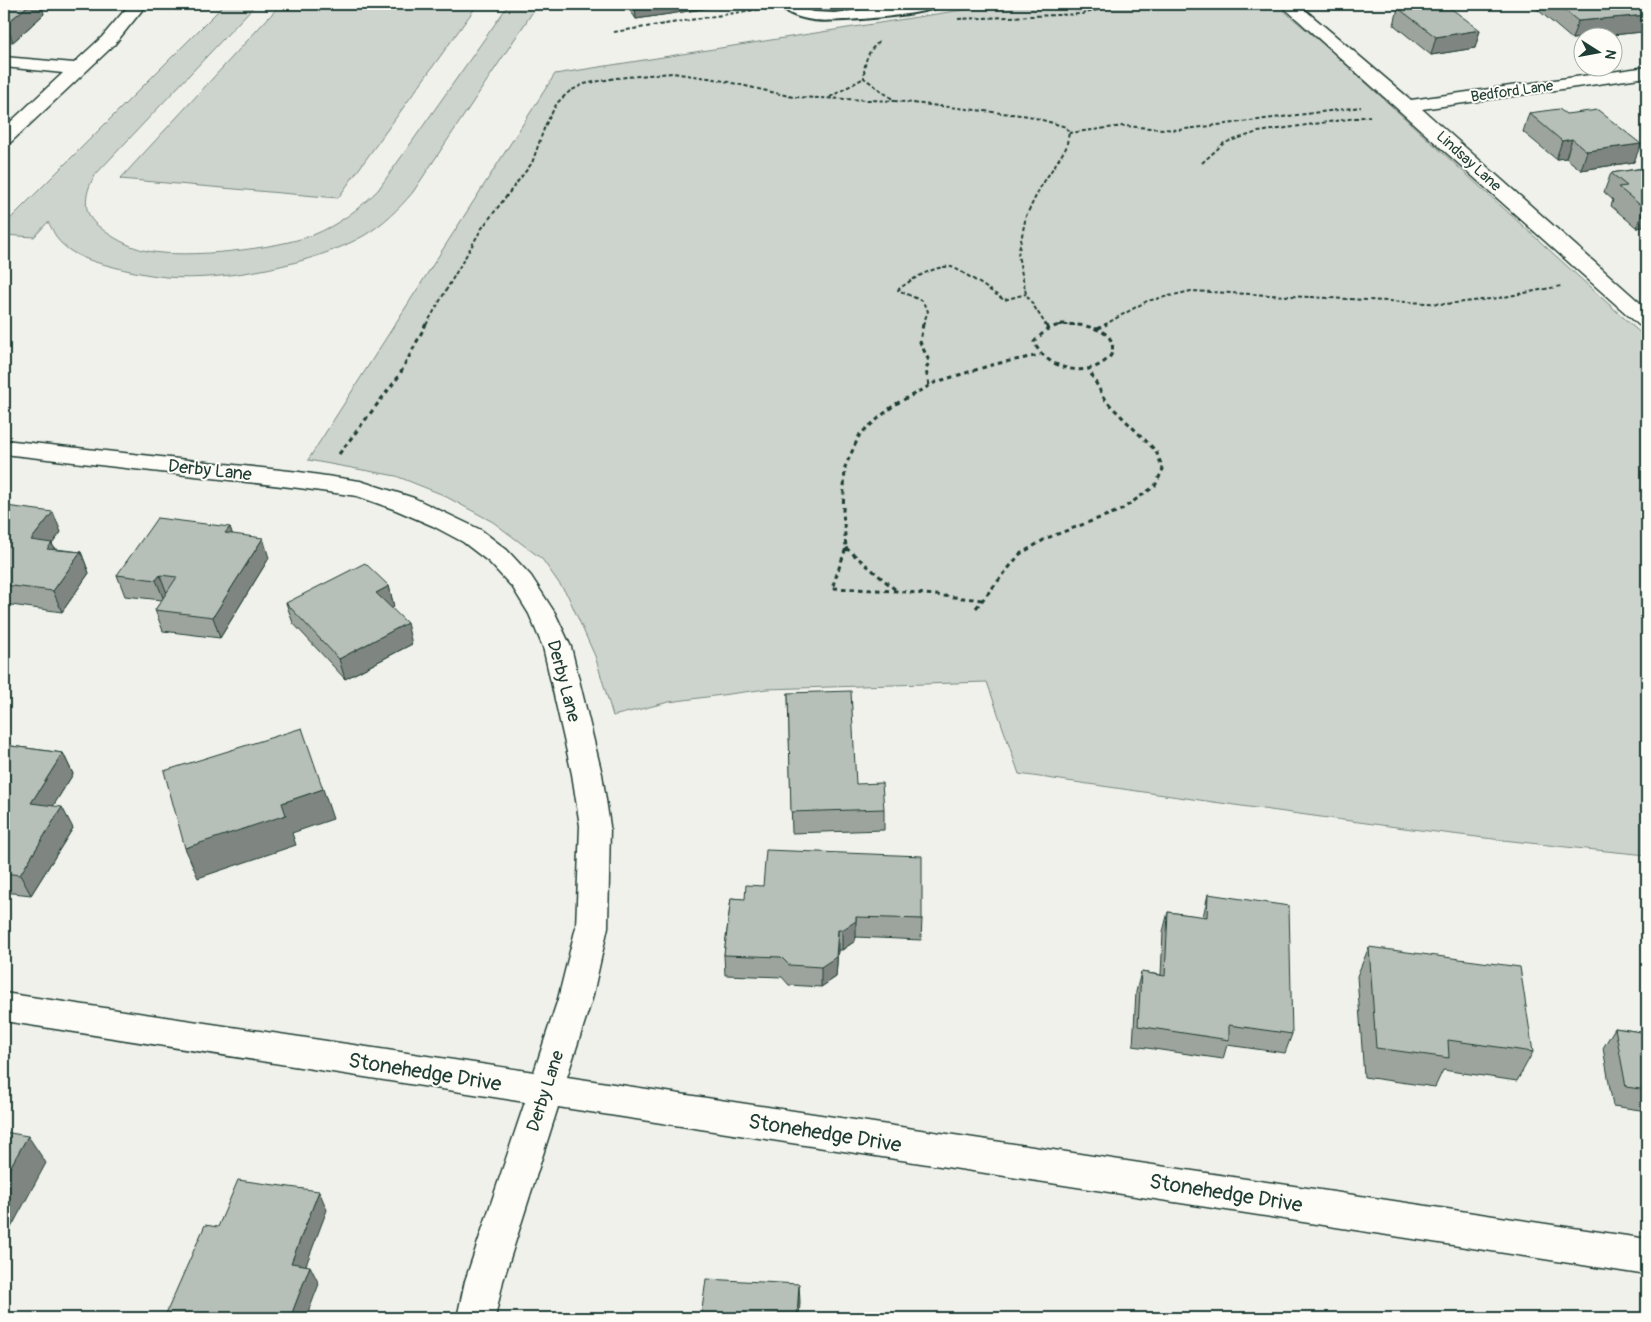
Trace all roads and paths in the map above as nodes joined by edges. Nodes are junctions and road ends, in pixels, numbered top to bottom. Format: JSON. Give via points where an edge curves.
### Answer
{"nodes":[{"id":1,"x":139,"y":4,"type":"edge"},
{"id":2,"x":786,"y":4,"type":"edge"},
{"id":3,"x":936,"y":4,"type":"edge"},
{"id":4,"x":1119,"y":4,"type":"edge"},
{"id":5,"x":1288,"y":4,"type":"edge"},
{"id":6,"x":761,"y":9,"type":"dead end"},
{"id":7,"x":954,"y":19,"type":"dead end"},
{"id":8,"x":614,"y":32,"type":"dead end"},
{"id":9,"x":881,"y":40,"type":"dead end"},
{"id":10,"x":4,"y":62,"type":"edge"},
{"id":11,"x":78,"y":69,"type":"junction"},
{"id":12,"x":1647,"y":72,"type":"edge"},
{"id":13,"x":864,"y":78,"type":"junction"},
{"id":14,"x":829,"y":98,"type":"junction"},
{"id":15,"x":895,"y":101,"type":"junction"},
{"id":16,"x":1407,"y":106,"type":"junction"},
{"id":17,"x":1363,"y":107,"type":"dead end"},
{"id":18,"x":1372,"y":116,"type":"dead end"},
{"id":19,"x":1069,"y":133,"type":"junction"},
{"id":20,"x":4,"y":138,"type":"edge"},
{"id":21,"x":1202,"y":163,"type":"dead end"},
{"id":22,"x":1601,"y":278,"type":"junction"},
{"id":23,"x":1026,"y":294,"type":"junction"},
{"id":24,"x":1647,"y":320,"type":"edge"},
{"id":25,"x":1048,"y":328,"type":"junction"},
{"id":26,"x":1096,"y":330,"type":"junction"},
{"id":27,"x":1040,"y":355,"type":"junction"},
{"id":28,"x":1088,"y":368,"type":"junction"},
{"id":29,"x":929,"y":385,"type":"junction"},
{"id":30,"x":4,"y":447,"type":"edge"},
{"id":31,"x":338,"y":454,"type":"dead end"},
{"id":32,"x":846,"y":548,"type":"junction"},
{"id":33,"x":897,"y":591,"type":"junction"},
{"id":34,"x":982,"y":600,"type":"junction"},
{"id":35,"x":976,"y":608,"type":"dead end"},
{"id":36,"x":4,"y":1006,"type":"edge"},
{"id":37,"x":545,"y":1090,"type":"junction"},
{"id":38,"x":1647,"y":1258,"type":"edge"},
{"id":39,"x":476,"y":1318,"type":"edge"}],
"edges":[{"from":1,"to":11,"type":"street","via":[[108,41]]},
{"from":2,"to":3,"type":"lane","via":[[812,17],[844,18]]},
{"from":4,"to":7,"type":"path","via":[[1082,14]]},
{"from":5,"to":16,"type":"street","name":"Lindsay Lane"},
{"from":6,"to":8,"type":"path"},
{"from":9,"to":13,"type":"path","via":[[864,60]]},
{"from":10,"to":11,"type":"street"},
{"from":11,"to":20,"type":"street"},
{"from":12,"to":16,"type":"street","name":"Bedford Lane"},
{"from":13,"to":14,"type":"path"},
{"from":13,"to":15,"type":"path"},
{"from":14,"to":15,"type":"path"},
{"from":14,"to":31,"type":"path","via":[[793,97],[672,72],[616,78],[584,84],[570,91],[557,103],[532,163],[482,228],[442,294],[399,376]]},
{"from":15,"to":19,"type":"path","via":[[1029,116],[1066,127]]},
{"from":16,"to":22,"type":"street","name":"Lindsay Lane"},
{"from":17,"to":19,"type":"path","via":[[1178,130],[1123,126]]},
{"from":18,"to":21,"type":"path","via":[[1258,132],[1224,143]]},
{"from":19,"to":23,"type":"path","via":[[1066,148],[1026,216],[1018,254]]},
{"from":22,"to":24,"type":"street","name":"Lindsay Lane"},
{"from":22,"to":26,"type":"path","via":[[1499,298],[1446,304],[1191,291],[1147,301]]},
{"from":23,"to":25,"type":"path"},
{"from":23,"to":29,"type":"path","via":[[1004,300],[951,267],[941,266],[903,284],[898,290],[922,302],[928,311],[919,333],[920,350],[929,361],[926,370]]},
{"from":25,"to":26,"type":"path","via":[[1076,324]]},
{"from":25,"to":27,"type":"path","via":[[1034,342]]},
{"from":26,"to":28,"type":"path","via":[[1111,340],[1114,350],[1110,358]]},
{"from":27,"to":28,"type":"path","via":[[1057,365],[1072,369]]},
{"from":27,"to":29,"type":"path","via":[[995,364]]},
{"from":28,"to":34,"type":"path","via":[[1105,400],[1156,451],[1163,469],[1155,486],[1121,510],[1047,538],[1020,554]]},
{"from":29,"to":32,"type":"path","via":[[894,405],[860,434],[845,467],[843,511]]},
{"from":30,"to":37,"type":"street","name":"Derby Lane","via":[[360,489],[420,510],[472,536],[498,556],[522,582],[542,613],[557,647],[587,774],[595,826],[592,927],[574,999]]},
{"from":32,"to":33,"type":"path"},
{"from":32,"to":33,"type":"path","via":[[832,588]]},
{"from":33,"to":34,"type":"path"},
{"from":34,"to":35,"type":"path"},
{"from":36,"to":37,"type":"street","name":"Stonehedge Drive"},
{"from":37,"to":38,"type":"street","name":"Stonehedge Drive"},
{"from":37,"to":39,"type":"street","name":"Derby Lane","via":[[484,1282]]}]}
